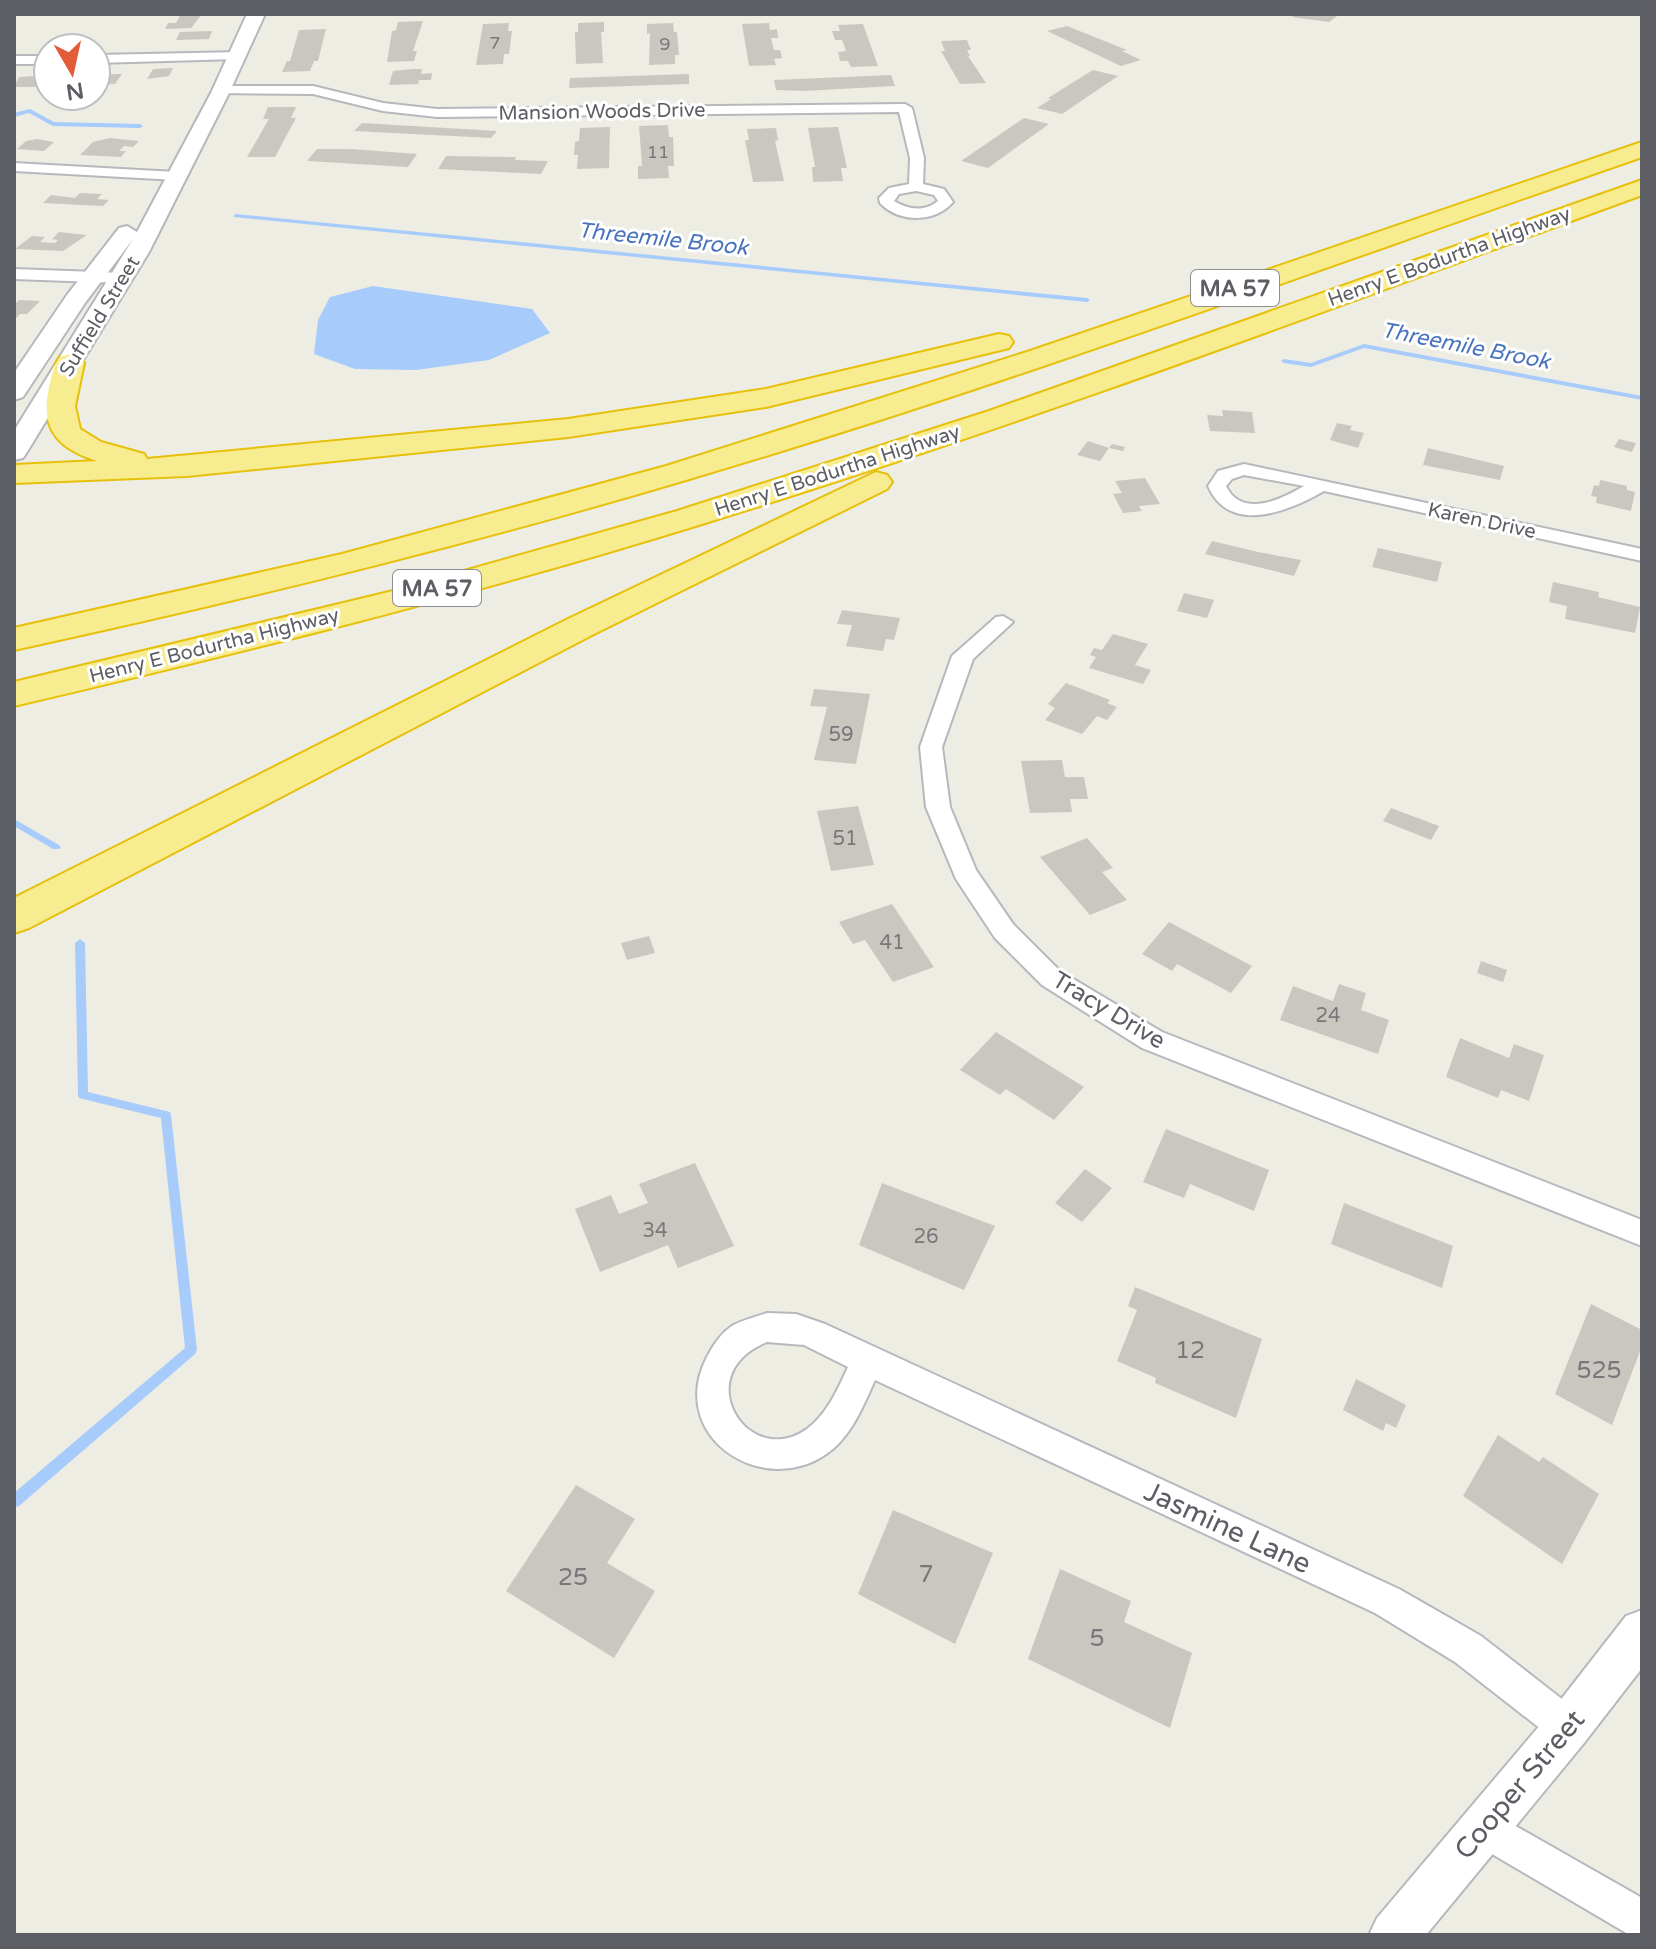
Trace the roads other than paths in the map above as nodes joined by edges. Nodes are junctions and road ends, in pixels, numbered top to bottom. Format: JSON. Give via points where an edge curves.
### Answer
{"nodes":[{"id":1,"x":256,"y":14,"type":"edge"},
{"id":2,"x":237,"y":55,"type":"junction"},
{"id":3,"x":112,"y":59,"type":"edge"},
{"id":4,"x":221,"y":90,"type":"junction"},
{"id":5,"x":1642,"y":149,"type":"edge"},
{"id":6,"x":14,"y":167,"type":"edge"},
{"id":7,"x":176,"y":176,"type":"junction"},
{"id":8,"x":916,"y":187,"type":"dead end"},
{"id":9,"x":1642,"y":187,"type":"edge"},
{"id":10,"x":1642,"y":193,"type":"edge"},
{"id":11,"x":1546,"y":221,"type":"junction"},
{"id":12,"x":1410,"y":228,"type":"junction"},
{"id":13,"x":14,"y":274,"type":"edge"},
{"id":14,"x":92,"y":277,"type":"junction"},
{"id":15,"x":123,"y":278,"type":"junction"},
{"id":16,"x":1267,"y":321,"type":"junction"},
{"id":17,"x":70,"y":363,"type":"junction"},
{"id":18,"x":14,"y":392,"type":"edge"},
{"id":19,"x":14,"y":452,"type":"edge"},
{"id":20,"x":187,"y":467,"type":"junction"},
{"id":21,"x":14,"y":474,"type":"edge"},
{"id":22,"x":1322,"y":484,"type":"dead end"},
{"id":23,"x":1642,"y":555,"type":"edge"},
{"id":24,"x":1003,"y":622,"type":"dead end"},
{"id":25,"x":14,"y":639,"type":"edge"},
{"id":26,"x":14,"y":694,"type":"edge"},
{"id":27,"x":110,"y":868,"type":"junction"},
{"id":28,"x":14,"y":901,"type":"edge"},
{"id":29,"x":14,"y":917,"type":"edge"},
{"id":30,"x":1642,"y":1233,"type":"edge"},
{"id":31,"x":868,"y":1361,"type":"junction"},
{"id":32,"x":1642,"y":1632,"type":"edge"},
{"id":33,"x":1568,"y":1727,"type":"junction"},
{"id":34,"x":1484,"y":1827,"type":"junction"},
{"id":35,"x":1642,"y":1920,"type":"edge"},
{"id":36,"x":1394,"y":1935,"type":"edge"}],
"edges":[{"from":1,"to":2,"type":"main road","name":"Suffield Street"},
{"from":2,"to":3,"type":"street"},
{"from":2,"to":4,"type":"main road","name":"Suffield Street"},
{"from":4,"to":7,"type":"main road","name":"Suffield Street"},
{"from":4,"to":8,"type":"street","name":"Mansion Woods Drive","via":[[313,90],[437,113],[905,108],[917,158]]},
{"from":5,"to":12,"type":"highway","name":"Henry E Bodurtha Highway","number":"MA 57"},
{"from":6,"to":7,"type":"street"},
{"from":7,"to":14,"type":"main road","name":"Suffield Street"},
{"from":7,"to":15,"type":"main road","name":"Suffield Street"},
{"from":9,"to":11,"type":"highway","name":"Henry E Bodurtha Highway","number":"MA 57"},
{"from":10,"to":11,"type":"highway"},
{"from":11,"to":16,"type":"highway","name":"Henry E Bodurtha Highway","number":"MA 57"},
{"from":12,"to":20,"type":"highway","via":[[998,343],[766,398],[568,428]]},
{"from":12,"to":25,"type":"highway","name":"Henry E Bodurtha Highway","number":"MA 57","via":[[897,404],[677,473],[382,553]]},
{"from":13,"to":14,"type":"street"},
{"from":14,"to":15,"type":"street"},
{"from":14,"to":18,"type":"main road","name":"Suffield Street"},
{"from":15,"to":17,"type":"main road","name":"Suffield Street"},
{"from":16,"to":26,"type":"highway","name":"Henry E Bodurtha Highway","number":"MA 57","via":[[702,514],[350,612]]},
{"from":16,"to":27,"type":"highway","via":[[912,465],[580,627]]},
{"from":17,"to":19,"type":"main road","name":"Suffield Street"},
{"from":17,"to":20,"type":"highway","via":[[58,405],[65,432],[119,458]]},
{"from":20,"to":21,"type":"highway"},
{"from":22,"to":23,"type":"street","name":"Karen Drive"},
{"from":24,"to":30,"type":"street","name":"Tracy Drive","via":[[963,656],[953,682],[931,747],[938,807],[965,873],[1004,931],[1051,978],[1152,1040]]},
{"from":27,"to":28,"type":"highway"},
{"from":27,"to":29,"type":"highway"},
{"from":31,"to":31,"type":"street","name":"Jasmine Lane","via":[[798,1329],[760,1329],[737,1341],[720,1359],[712,1382],[712,1407],[724,1429],[744,1445],[769,1453],[796,1451],[830,1429]]},
{"from":31,"to":33,"type":"street","name":"Jasmine Lane","via":[[1387,1601],[1468,1649]]},
{"from":32,"to":33,"type":"street","name":"Cooper Street"},
{"from":33,"to":34,"type":"street","name":"Cooper Street"},
{"from":34,"to":35,"type":"street"},
{"from":34,"to":36,"type":"street","name":"Cooper Street"}]}
